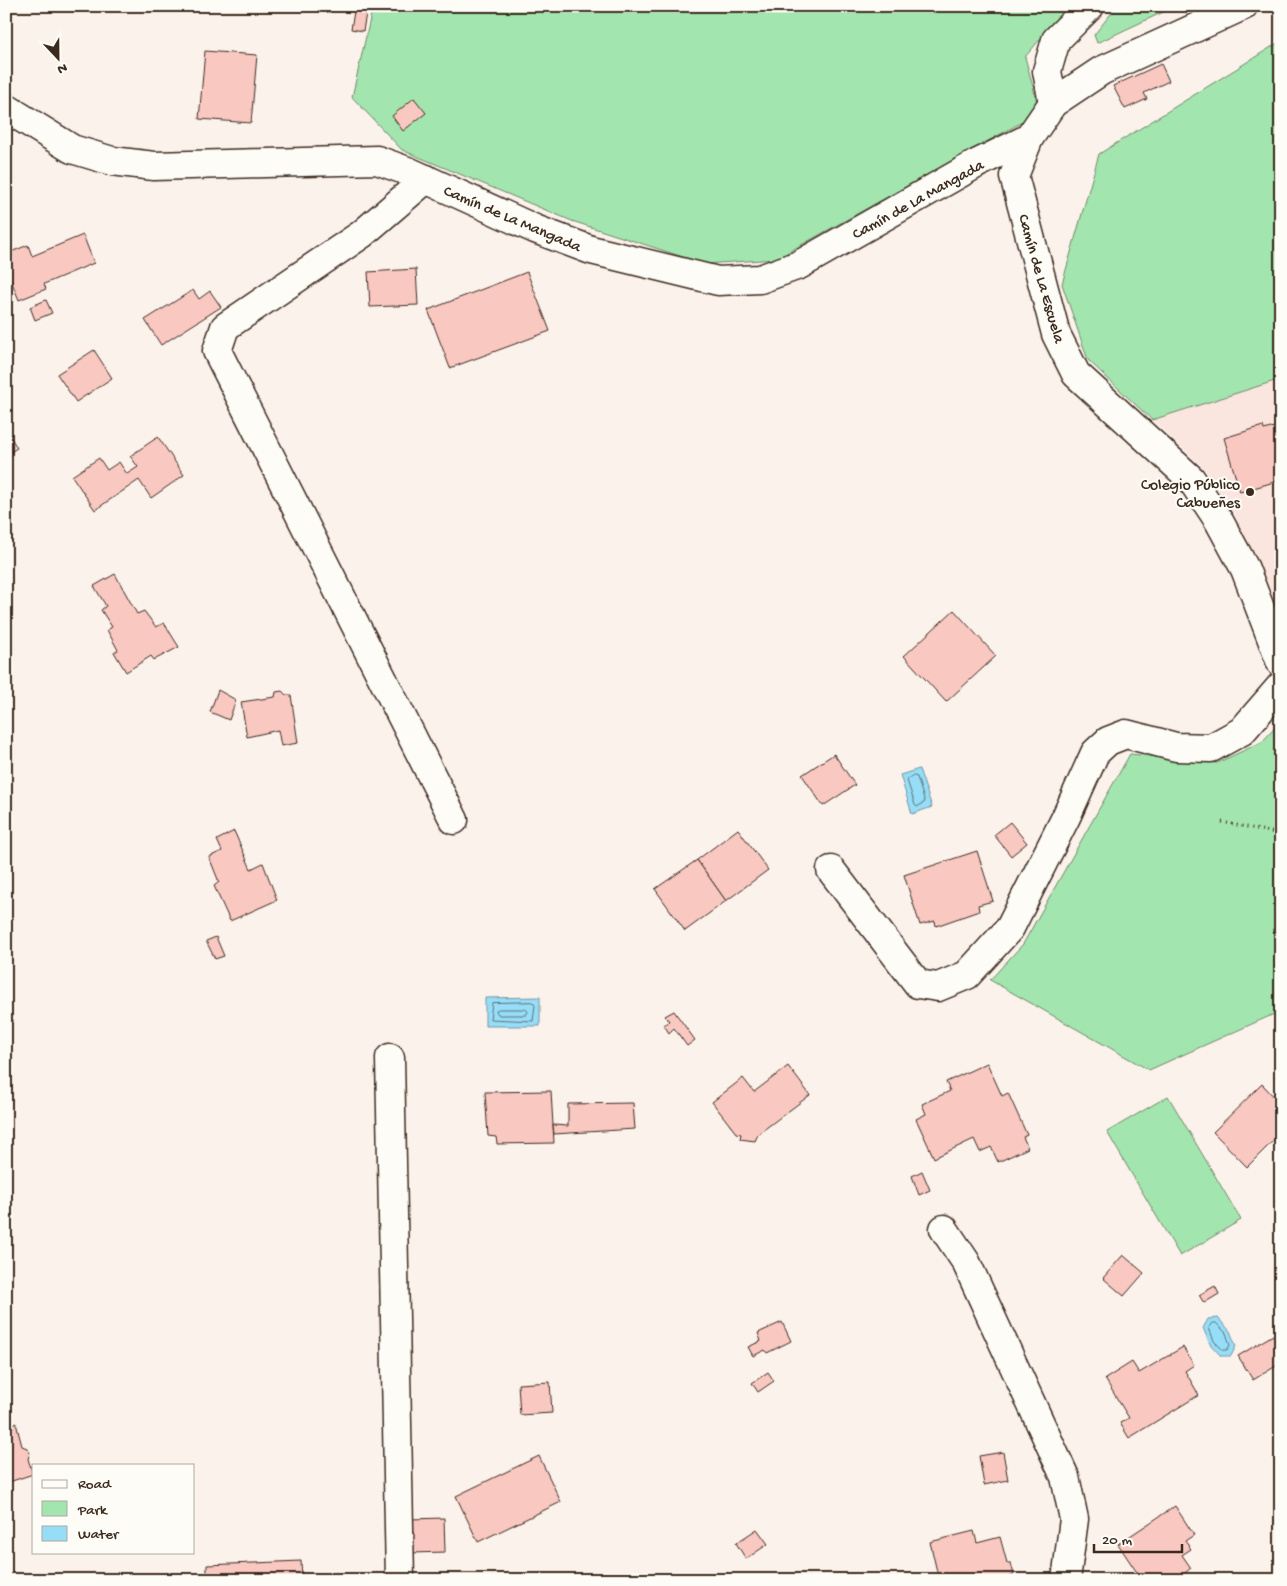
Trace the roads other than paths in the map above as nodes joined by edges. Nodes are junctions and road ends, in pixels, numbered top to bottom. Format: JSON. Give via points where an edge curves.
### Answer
{"nodes":[{"id":1,"x":1090,"y":6,"type":"edge"},
{"id":2,"x":1242,"y":6,"type":"edge"},
{"id":3,"x":1053,"y":103,"type":"junction"},
{"id":4,"x":6,"y":108,"type":"edge"},
{"id":5,"x":1029,"y":138,"type":"junction"},
{"id":6,"x":426,"y":179,"type":"junction"},
{"id":7,"x":1281,"y":663,"type":"edge"},
{"id":8,"x":1281,"y":686,"type":"edge"},
{"id":9,"x":454,"y":820,"type":"dead end"},
{"id":10,"x":830,"y":870,"type":"dead end"},
{"id":11,"x":390,"y":1058,"type":"dead end"},
{"id":12,"x":944,"y":1229,"type":"dead end"},
{"id":13,"x":400,"y":1580,"type":"edge"},
{"id":14,"x":1066,"y":1580,"type":"edge"}],
"edges":[{"from":1,"to":3,"type":"street","via":[[1056,40],[1047,71]]},
{"from":2,"to":3,"type":"street","name":"Camín de La Escuela","via":[[1101,71]]},
{"from":3,"to":5,"type":"street","name":"Camín de La Escuela"},
{"from":4,"to":6,"type":"street","name":"Camín de La Mangada","via":[[72,149],[112,161],[154,166],[378,160]]},
{"from":5,"to":6,"type":"street","name":"Camín de La Mangada","via":[[976,164],[799,265],[760,279],[718,281],[591,250],[534,229]]},
{"from":5,"to":7,"type":"street","name":"Camín de La Escuela","via":[[1014,176],[1056,334],[1076,374],[1196,486],[1245,569]]},
{"from":6,"to":9,"type":"street","via":[[362,234],[225,327],[217,351]]},
{"from":8,"to":10,"type":"street","via":[[1242,731],[1211,748],[1176,747],[1126,734],[1108,741],[1095,753],[1010,928],[967,975],[938,987],[918,984]]},
{"from":11,"to":13,"type":"street"},
{"from":12,"to":14,"type":"street","via":[[966,1262],[1065,1477],[1074,1519]]}]}
